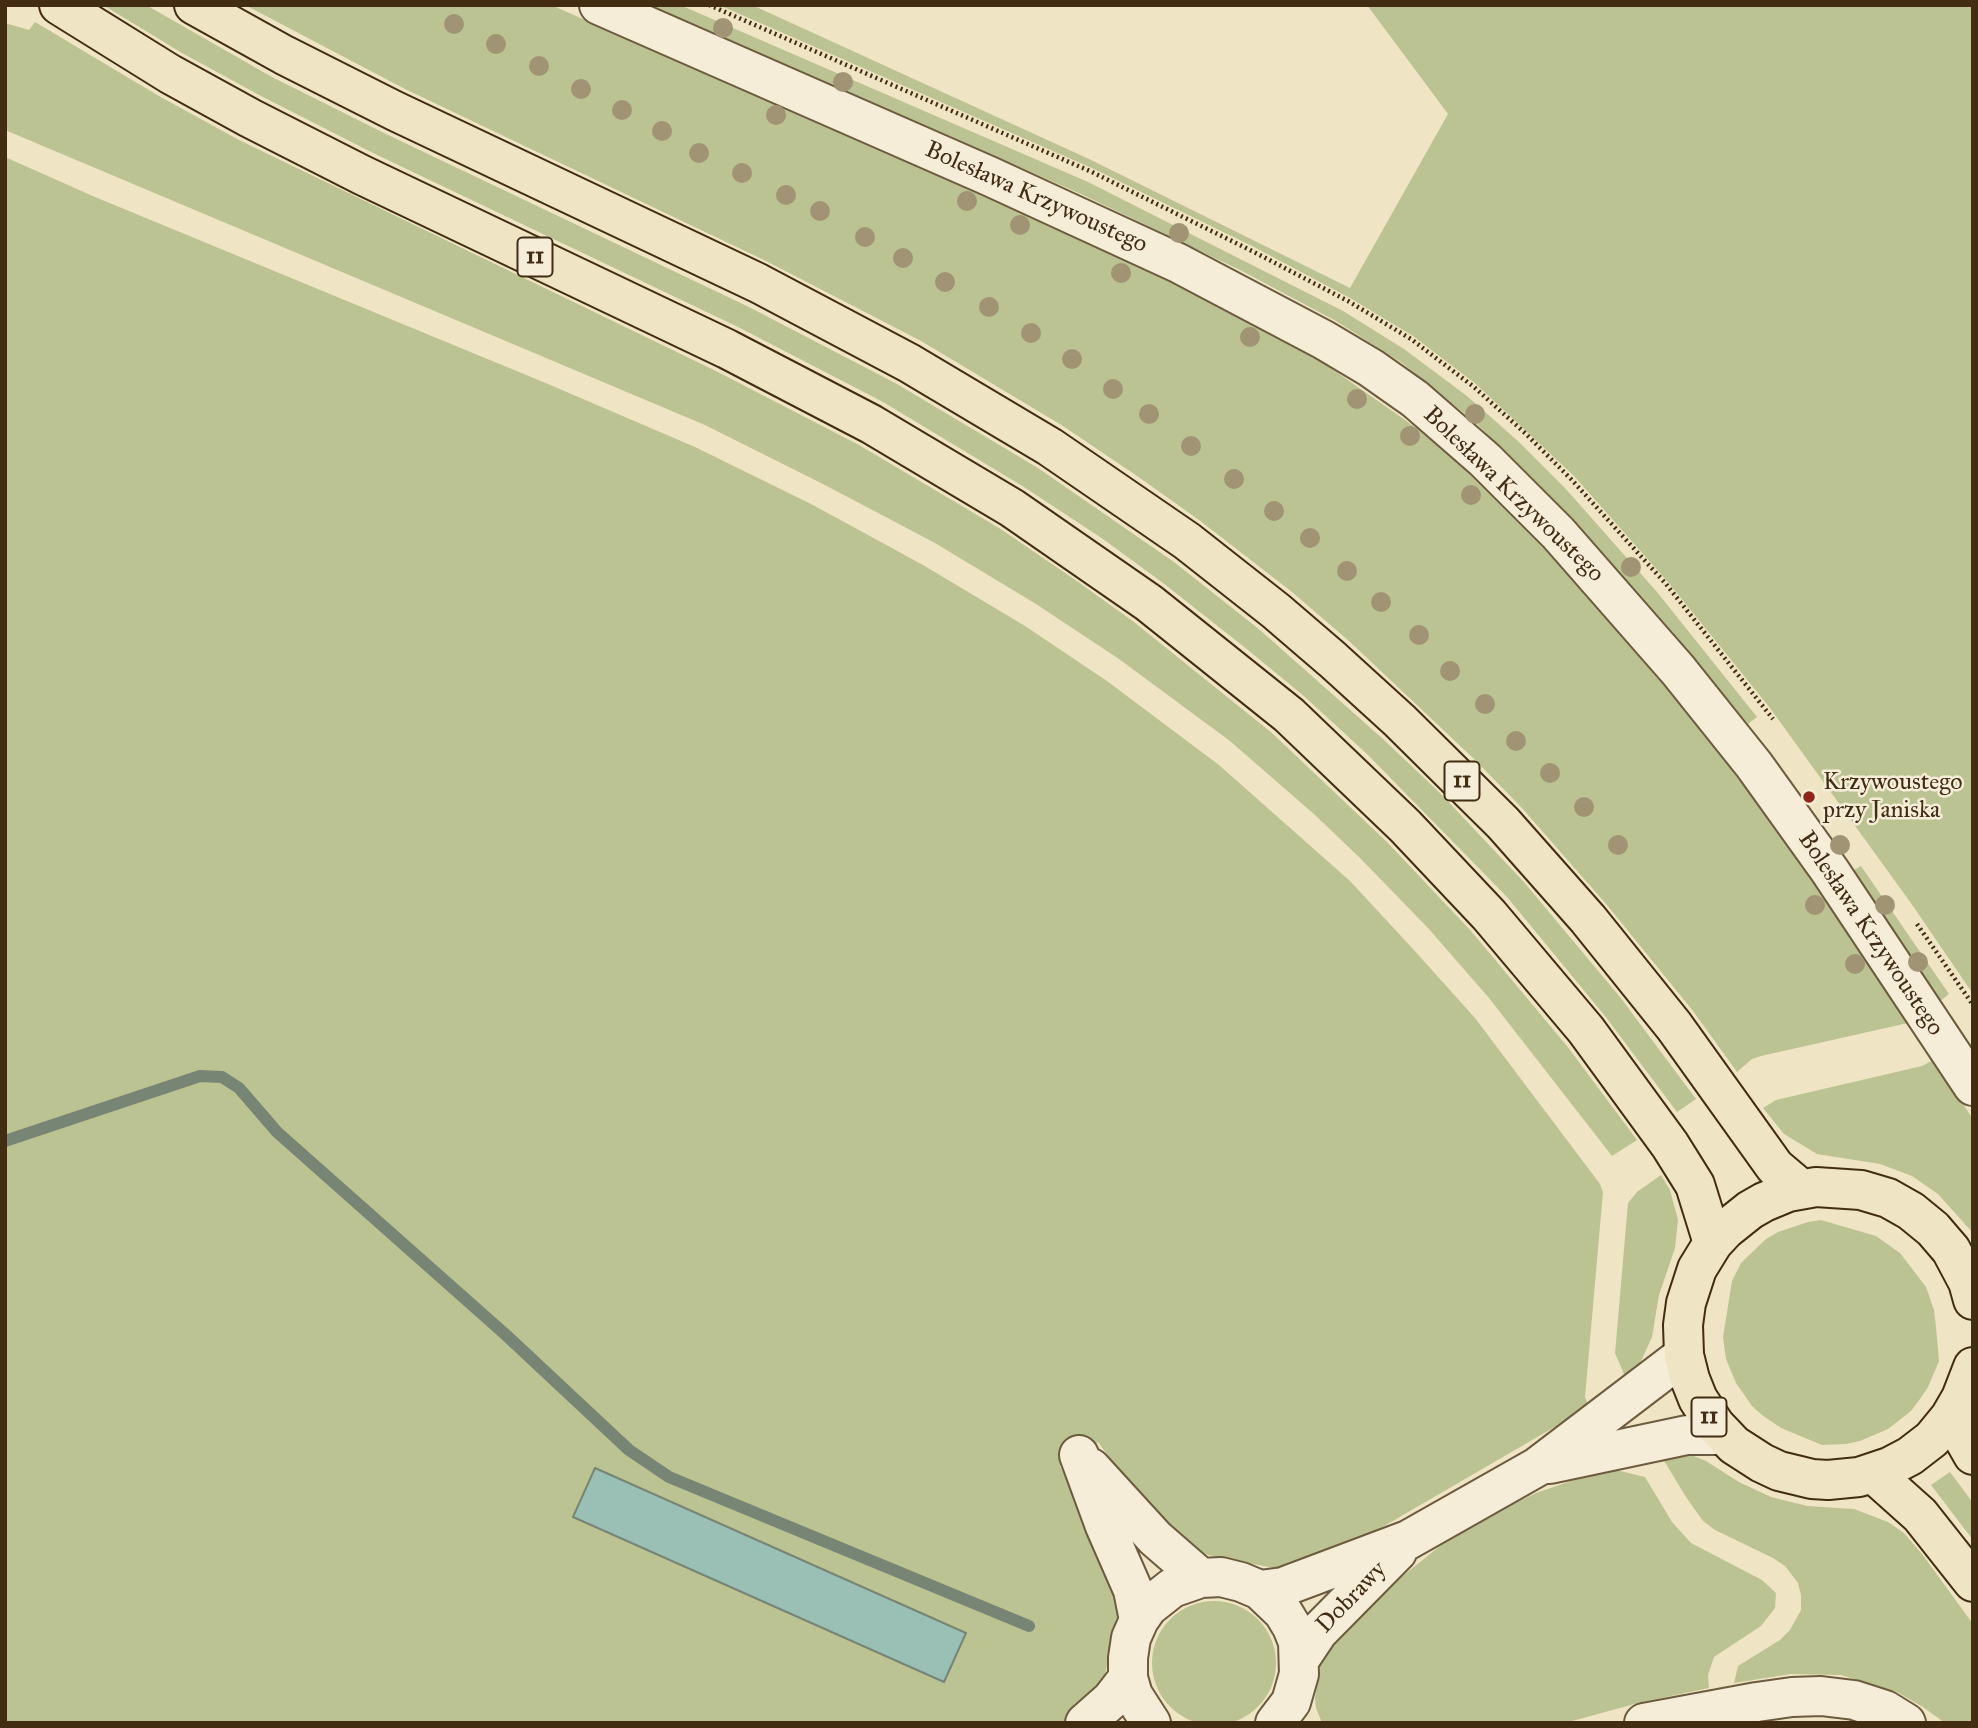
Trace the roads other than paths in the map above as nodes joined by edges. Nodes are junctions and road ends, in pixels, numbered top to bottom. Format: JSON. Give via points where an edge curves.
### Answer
{"nodes":[{"id":1,"x":59,"y":5,"type":"edge"},
{"id":2,"x":194,"y":5,"type":"edge"},
{"id":3,"x":599,"y":5,"type":"edge"},
{"id":4,"x":1973,"y":1086,"type":"edge"},
{"id":5,"x":1801,"y":1189,"type":"junction"},
{"id":6,"x":1713,"y":1244,"type":"junction"},
{"id":7,"x":1973,"y":1300,"type":"edge"},
{"id":8,"x":1684,"y":1355,"type":"junction"},
{"id":9,"x":1973,"y":1367,"type":"edge"},
{"id":10,"x":1958,"y":1405,"type":"junction"},
{"id":11,"x":1724,"y":1435,"type":"junction"},
{"id":12,"x":1973,"y":1455,"type":"edge"},
{"id":13,"x":1537,"y":1466,"type":"junction"},
{"id":14,"x":1873,"y":1473,"type":"junction"},
{"id":15,"x":1408,"y":1541,"type":"junction"},
{"id":16,"x":1201,"y":1578,"type":"junction"},
{"id":17,"x":1973,"y":1583,"type":"edge"},
{"id":18,"x":1260,"y":1590,"type":"junction"},
{"id":19,"x":1139,"y":1620,"type":"junction"},
{"id":20,"x":1300,"y":1659,"type":"junction"},
{"id":21,"x":1128,"y":1678,"type":"junction"},
{"id":22,"x":1289,"y":1716,"type":"edge"},
{"id":23,"x":1086,"y":1723,"type":"edge"},
{"id":24,"x":1152,"y":1723,"type":"edge"},
{"id":25,"x":1644,"y":1723,"type":"edge"},
{"id":26,"x":1906,"y":1723,"type":"edge"}],
"edges":[{"from":1,"to":6,"type":"main road","number":"11","via":[[250,118],[727,349],[871,424],[1012,508],[1149,603],[1289,715],[1405,826],[1489,915],[1586,1030],[1670,1145],[1695,1185]]},
{"from":2,"to":5,"type":"main road","number":"11","via":[[394,111],[758,283],[909,363],[1050,447],[1186,541],[1334,660],[1503,823],[1674,1026],[1775,1167]]},
{"from":3,"to":4,"type":"street","name":"Bolesława Krzywoustego","via":[[1168,258],[1324,340],[1423,405],[1558,533],[1678,670],[1830,871]]},
{"from":5,"to":6,"type":"main road","number":"11","via":[[1750,1210]]},
{"from":5,"to":7,"type":"main road","number":"11","via":[[1861,1189],[1911,1211],[1951,1250]]},
{"from":6,"to":8,"type":"main road","number":"11","via":[[1697,1269],[1686,1303]]},
{"from":8,"to":11,"type":"main road","number":"11","via":[[1698,1399]]},
{"from":8,"to":13,"type":"street"},
{"from":9,"to":10,"type":"main road","number":"11"},
{"from":10,"to":12,"type":"main road","via":[[1965,1441]]},
{"from":10,"to":14,"type":"main road","number":"11","via":[[1922,1447]]},
{"from":11,"to":13,"type":"street","via":[[1687,1435]]},
{"from":11,"to":14,"type":"main road","number":"11","via":[[1755,1459],[1795,1476],[1828,1480]]},
{"from":13,"to":15,"type":"street","name":"Dobrawy"},
{"from":14,"to":17,"type":"main road","via":[[1920,1514]]},
{"from":15,"to":18,"type":"street","name":"Dobrawy","via":[[1283,1587]]},
{"from":15,"to":20,"type":"street","name":"Dobrawy","via":[[1318,1632]]},
{"from":16,"to":18,"type":"street","name":"Dobrawy","via":[[1221,1577]]},
{"from":16,"to":19,"type":"street","name":"Dobrawy","via":[[1172,1588]]},
{"from":16,"to":19,"type":"street","via":[[1155,1538],[1080,1455],[1133,1590]]},
{"from":18,"to":20,"type":"street","name":"Dobrawy","via":[[1288,1620]]},
{"from":19,"to":21,"type":"street","name":"Dobrawy","via":[[1131,1638]]},
{"from":20,"to":22,"type":"street","name":"Dobrawy"},
{"from":21,"to":23,"type":"street"},
{"from":21,"to":24,"type":"street","name":"Dobrawy","via":[[1133,1695]]},
{"from":25,"to":26,"type":"street","via":[[1757,1702],[1822,1696],[1854,1700]]}]}
